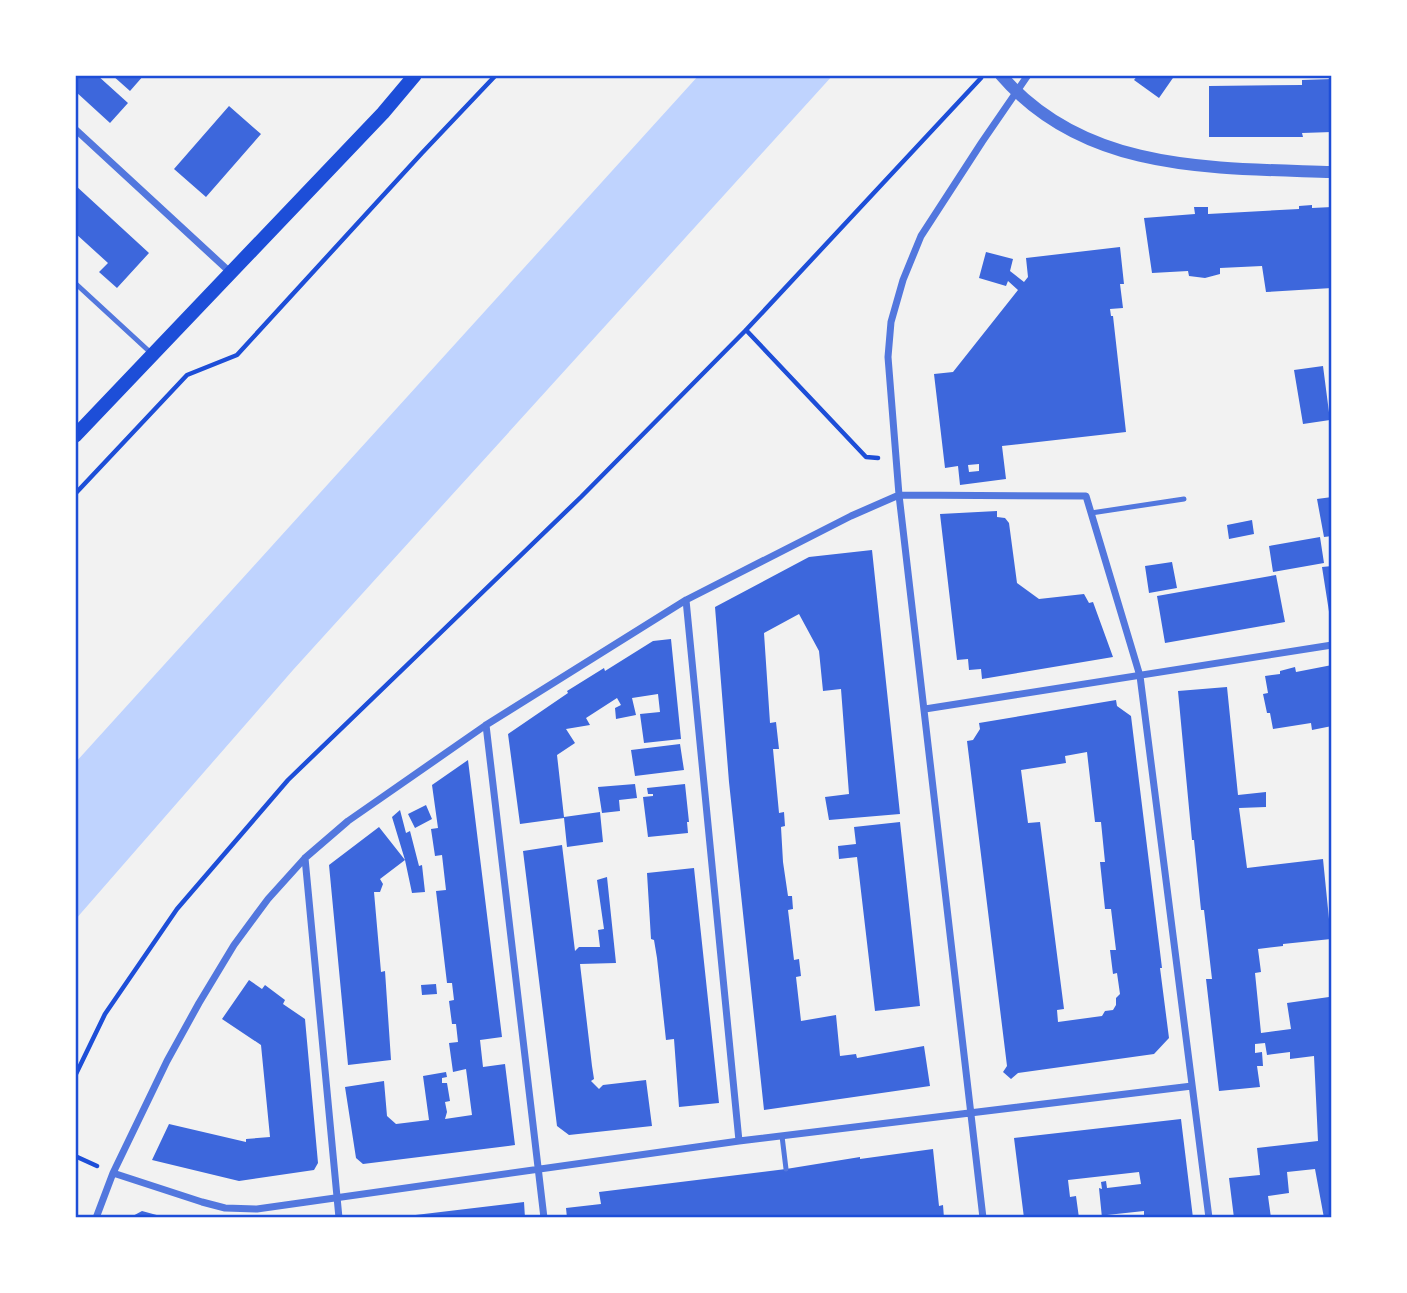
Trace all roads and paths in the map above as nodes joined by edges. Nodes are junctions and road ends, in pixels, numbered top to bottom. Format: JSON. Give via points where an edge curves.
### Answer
{"nodes":[{"id":1,"x":415,"y":75,"type":"edge"},
{"id":2,"x":496,"y":75,"type":"edge"},
{"id":3,"x":984,"y":75,"type":"edge"},
{"id":4,"x":1001,"y":75,"type":"edge"},
{"id":5,"x":1028,"y":75,"type":"edge"},
{"id":6,"x":1015,"y":92,"type":"junction"},
{"id":7,"x":75,"y":129,"type":"edge"},
{"id":8,"x":1332,"y":172,"type":"edge"},
{"id":9,"x":232,"y":274,"type":"junction"},
{"id":10,"x":75,"y":283,"type":"edge"},
{"id":11,"x":746,"y":330,"type":"junction"},
{"id":12,"x":153,"y":355,"type":"junction"},
{"id":13,"x":75,"y":436,"type":"edge"},
{"id":14,"x":866,"y":457,"type":"dead end"},
{"id":15,"x":75,"y":494,"type":"edge"},
{"id":16,"x":899,"y":495,"type":"junction"},
{"id":17,"x":1184,"y":499,"type":"dead end"},
{"id":18,"x":1091,"y":513,"type":"junction"},
{"id":19,"x":686,"y":600,"type":"junction"},
{"id":20,"x":1332,"y":645,"type":"edge"},
{"id":21,"x":1140,"y":676,"type":"junction"},
{"id":22,"x":925,"y":709,"type":"junction"},
{"id":23,"x":486,"y":725,"type":"junction"},
{"id":24,"x":305,"y":858,"type":"junction"},
{"id":25,"x":75,"y":1076,"type":"edge"},
{"id":26,"x":1192,"y":1086,"type":"junction"},
{"id":27,"x":972,"y":1112,"type":"junction"},
{"id":28,"x":782,"y":1136,"type":"junction"},
{"id":29,"x":739,"y":1141,"type":"junction"},
{"id":30,"x":786,"y":1169,"type":"dead end"},
{"id":31,"x":538,"y":1170,"type":"junction"},
{"id":32,"x":113,"y":1173,"type":"junction"},
{"id":33,"x":337,"y":1198,"type":"junction"},
{"id":34,"x":96,"y":1218,"type":"edge"},
{"id":35,"x":339,"y":1218,"type":"edge"},
{"id":36,"x":544,"y":1218,"type":"edge"},
{"id":37,"x":983,"y":1218,"type":"edge"},
{"id":38,"x":1209,"y":1218,"type":"edge"}],
"edges":[{"from":1,"to":9,"type":"main road"},
{"from":2,"to":15,"type":"path","via":[[237,355],[187,375]]},
{"from":3,"to":11,"type":"path"},
{"from":4,"to":6,"type":"street"},
{"from":5,"to":6,"type":"street"},
{"from":6,"to":8,"type":"street","via":[[1069,129],[1146,159],[1200,167]]},
{"from":6,"to":16,"type":"street","via":[[922,236],[897,301],[888,357]]},
{"from":7,"to":9,"type":"street"},
{"from":9,"to":12,"type":"main road"},
{"from":10,"to":12,"type":"lane"},
{"from":11,"to":14,"type":"path"},
{"from":11,"to":25,"type":"path","via":[[288,780],[177,909],[105,1014]]},
{"from":12,"to":13,"type":"main road"},
{"from":16,"to":18,"type":"street","via":[[1086,496]]},
{"from":16,"to":19,"type":"street"},
{"from":16,"to":22,"type":"street"},
{"from":17,"to":18,"type":"lane"},
{"from":18,"to":21,"type":"street"},
{"from":19,"to":23,"type":"street"},
{"from":19,"to":29,"type":"street"},
{"from":20,"to":21,"type":"street"},
{"from":21,"to":22,"type":"street"},
{"from":21,"to":26,"type":"street"},
{"from":22,"to":27,"type":"street"},
{"from":23,"to":24,"type":"street","via":[[348,821]]},
{"from":23,"to":31,"type":"street"},
{"from":24,"to":32,"type":"street","via":[[268,899],[198,1003]]},
{"from":24,"to":33,"type":"street"},
{"from":26,"to":27,"type":"street"},
{"from":26,"to":38,"type":"street"},
{"from":27,"to":28,"type":"street"},
{"from":27,"to":37,"type":"street"},
{"from":28,"to":29,"type":"street"},
{"from":28,"to":30,"type":"lane"},
{"from":29,"to":31,"type":"street"},
{"from":31,"to":33,"type":"street"},
{"from":31,"to":36,"type":"street"},
{"from":32,"to":33,"type":"street","via":[[225,1208],[257,1209]]},
{"from":32,"to":34,"type":"street"},
{"from":33,"to":35,"type":"street"}]}
